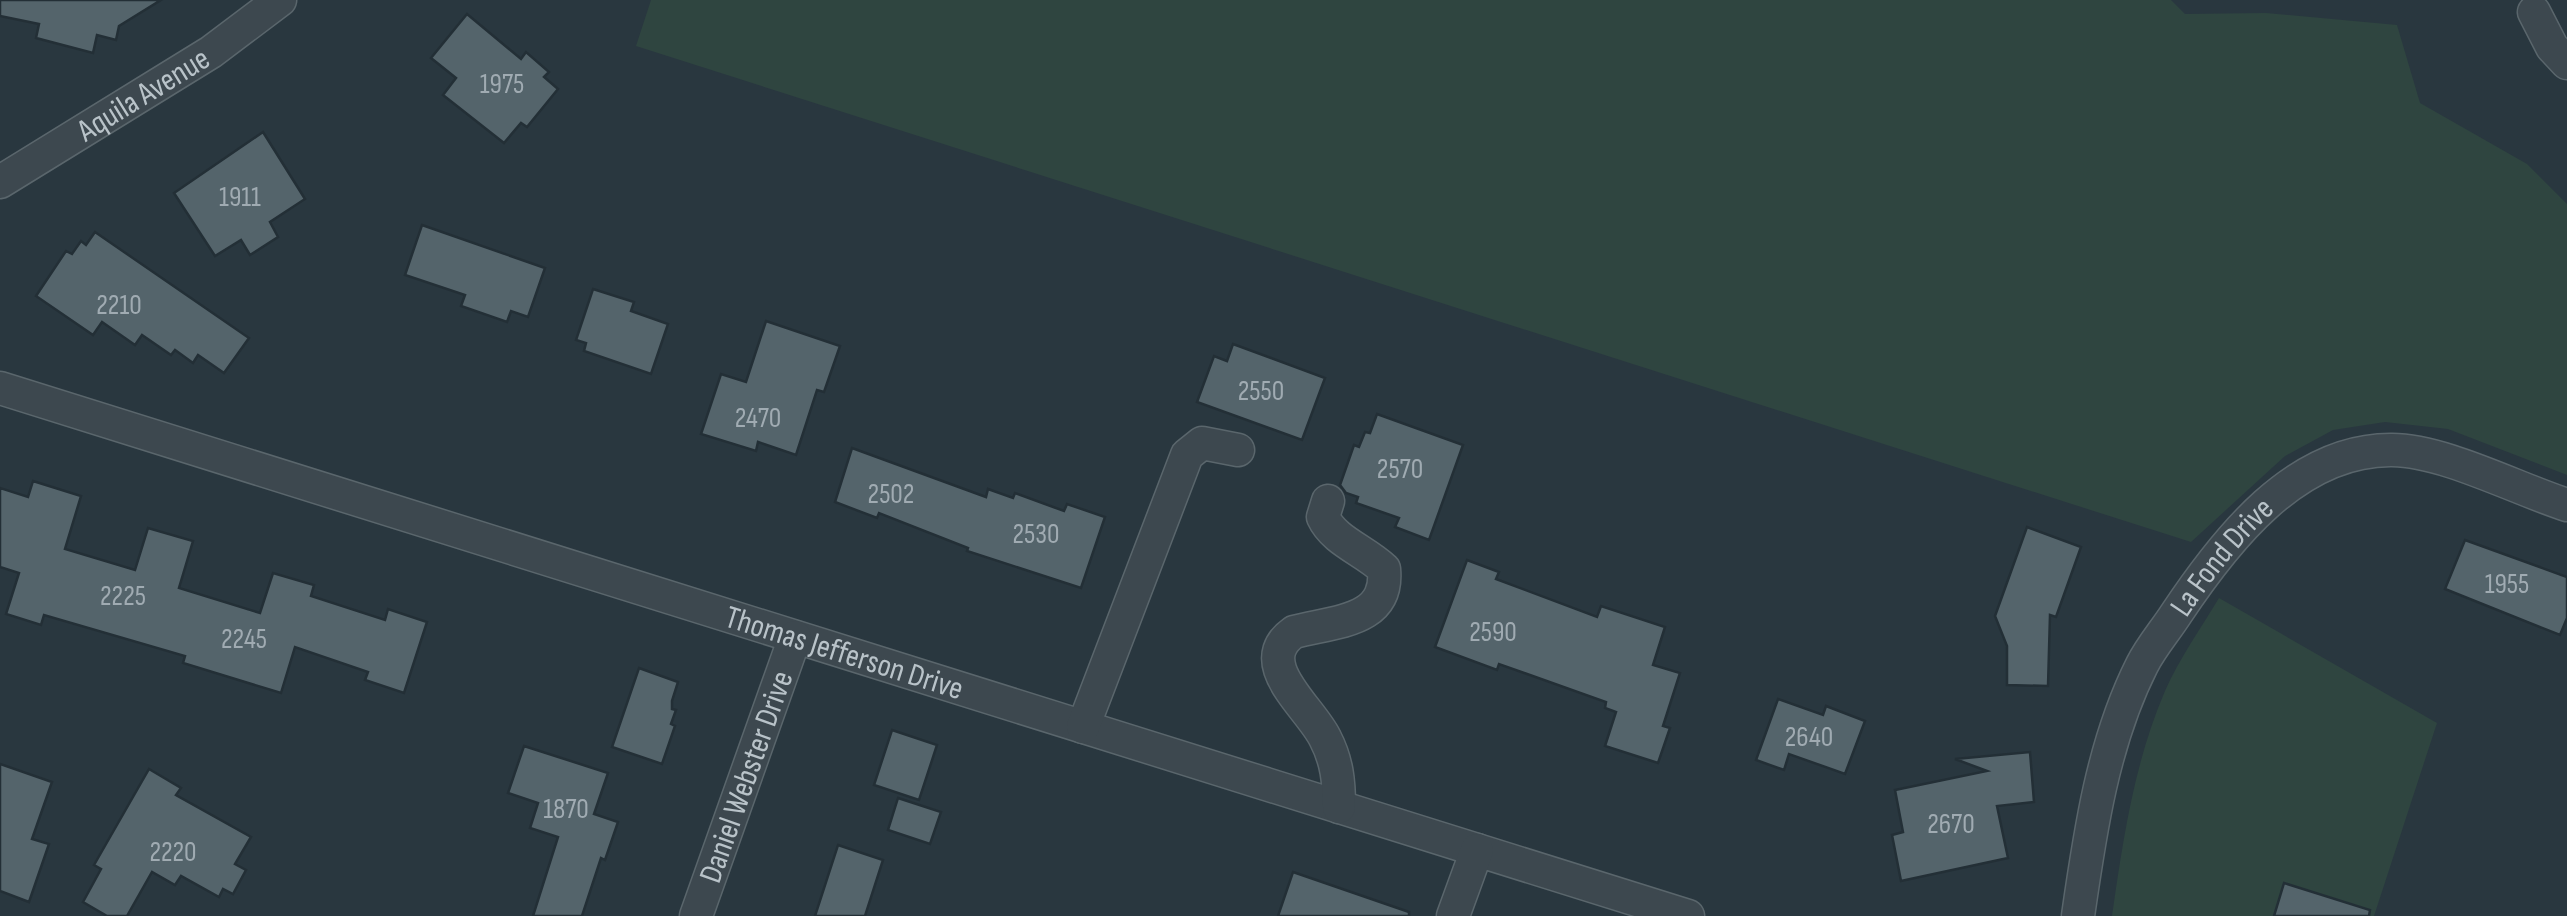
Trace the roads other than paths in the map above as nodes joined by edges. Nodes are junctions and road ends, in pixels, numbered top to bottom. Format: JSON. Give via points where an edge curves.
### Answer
{"nodes":[{"id":1,"x":280,"y":0,"type":"edge"},
{"id":2,"x":2534,"y":12,"type":"dead end"},
{"id":3,"x":2567,"y":64,"type":"edge"},
{"id":4,"x":0,"y":182,"type":"edge"},
{"id":5,"x":0,"y":388,"type":"edge"},
{"id":6,"x":1238,"y":450,"type":"dead end"},
{"id":7,"x":1328,"y":501,"type":"dead end"},
{"id":8,"x":2567,"y":504,"type":"edge"},
{"id":9,"x":795,"y":637,"type":"junction"},
{"id":10,"x":1083,"y":727,"type":"junction"},
{"id":11,"x":1339,"y":807,"type":"junction"},
{"id":12,"x":1476,"y":850,"type":"junction"},
{"id":13,"x":696,"y":916,"type":"edge"},
{"id":14,"x":1453,"y":916,"type":"edge"},
{"id":15,"x":1688,"y":916,"type":"edge"},
{"id":16,"x":2078,"y":916,"type":"edge"}],
"edges":[{"from":1,"to":4,"type":"street","name":"Aquila Avenue","via":[[212,52]]},
{"from":2,"to":3,"type":"street"},
{"from":5,"to":9,"type":"street","name":"Thomas Jefferson Drive"},
{"from":6,"to":10,"type":"street","via":[[1202,443],[1188,455]]},
{"from":7,"to":11,"type":"street","via":[[1323,517],[1330,531],[1384,569],[1386,585],[1367,612],[1294,632],[1278,651],[1278,664],[1284,684],[1326,740],[1339,773]]},
{"from":8,"to":16,"type":"street","name":"La Fond Drive","via":[[2393,450],[2316,471],[2254,514],[2142,664],[2095,809]]},
{"from":9,"to":10,"type":"street","name":"Thomas Jefferson Drive"},
{"from":9,"to":13,"type":"street","name":"Daniel Webster Drive"},
{"from":10,"to":11,"type":"street","name":"Thomas Jefferson Drive"},
{"from":11,"to":12,"type":"street","name":"Thomas Jefferson Drive"},
{"from":12,"to":14,"type":"street"},
{"from":12,"to":15,"type":"street","name":"Thomas Jefferson Drive"}]}
